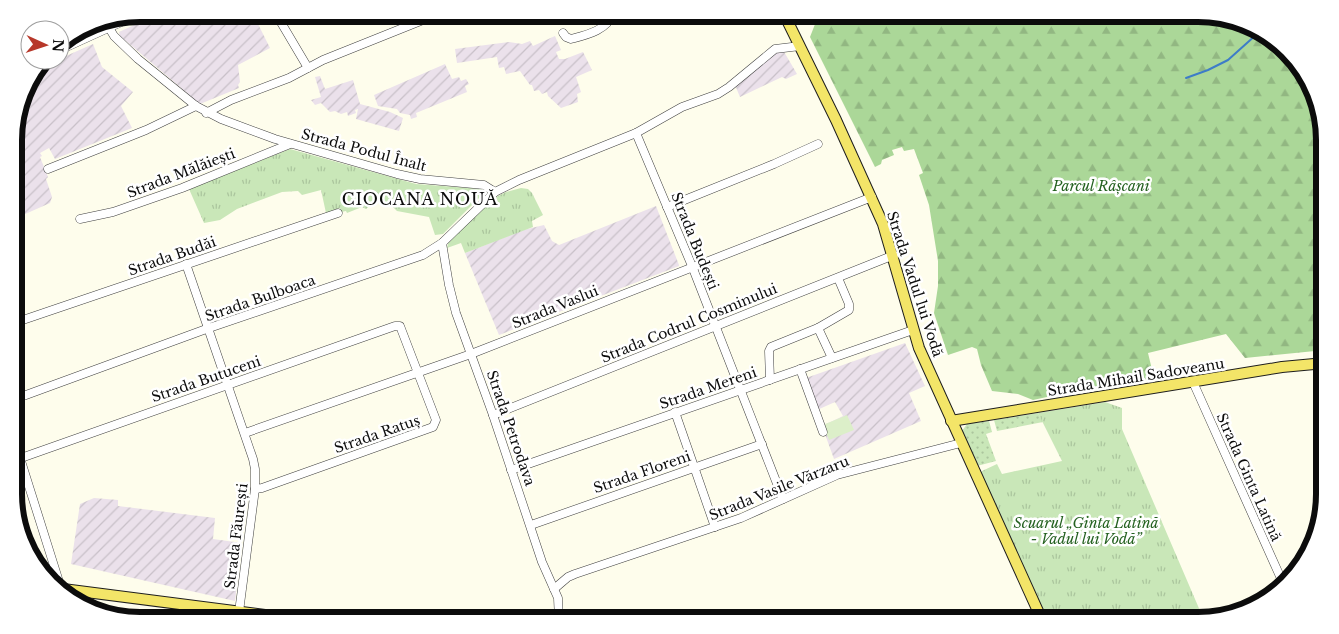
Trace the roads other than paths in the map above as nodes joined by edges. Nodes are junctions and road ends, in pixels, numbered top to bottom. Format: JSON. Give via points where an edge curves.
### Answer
{"nodes":[{"id":1,"x":283,"y":22,"type":"edge"},
{"id":2,"x":418,"y":22,"type":"edge"},
{"id":3,"x":609,"y":22,"type":"edge"},
{"id":4,"x":788,"y":22,"type":"edge"},
{"id":5,"x":109,"y":27,"type":"edge"},
{"id":6,"x":563,"y":33,"type":"dead end"},
{"id":7,"x":800,"y":46,"type":"junction"},
{"id":8,"x":308,"y":68,"type":"junction"},
{"id":9,"x":196,"y":106,"type":"junction"},
{"id":10,"x":206,"y":113,"type":"junction"},
{"id":11,"x":636,"y":133,"type":"junction"},
{"id":12,"x":290,"y":144,"type":"junction"},
{"id":13,"x":818,"y":144,"type":"dead end"},
{"id":14,"x":48,"y":169,"type":"dead end"},
{"id":15,"x":495,"y":192,"type":"junction"},
{"id":16,"x":872,"y":197,"type":"junction"},
{"id":17,"x":667,"y":206,"type":"junction"},
{"id":18,"x":338,"y":213,"type":"dead end"},
{"id":19,"x":80,"y":219,"type":"dead end"},
{"id":20,"x":442,"y":243,"type":"junction"},
{"id":21,"x":894,"y":255,"type":"junction"},
{"id":22,"x":186,"y":264,"type":"junction"},
{"id":23,"x":692,"y":266,"type":"junction"},
{"id":24,"x":838,"y":278,"type":"junction"},
{"id":25,"x":22,"y":320,"type":"edge"},
{"id":26,"x":400,"y":326,"type":"joint"},
{"id":27,"x":715,"y":326,"type":"junction"},
{"id":28,"x":209,"y":328,"type":"junction"},
{"id":29,"x":818,"y":328,"type":"junction"},
{"id":30,"x":913,"y":330,"type":"junction"},
{"id":31,"x":471,"y":354,"type":"junction"},
{"id":32,"x":832,"y":358,"type":"junction"},
{"id":33,"x":1316,"y":363,"type":"edge"},
{"id":34,"x":800,"y":369,"type":"junction"},
{"id":35,"x":418,"y":373,"type":"junction"},
{"id":36,"x":770,"y":380,"type":"junction"},
{"id":37,"x":1193,"y":382,"type":"junction"},
{"id":38,"x":228,"y":385,"type":"junction"},
{"id":39,"x":741,"y":390,"type":"junction"},
{"id":40,"x":22,"y":396,"type":"edge"},
{"id":41,"x":676,"y":412,"type":"junction"},
{"id":42,"x":494,"y":415,"type":"junction"},
{"id":43,"x":951,"y":421,"type":"junction"},
{"id":44,"x":823,"y":432,"type":"dead end"},
{"id":45,"x":245,"y":433,"type":"junction"},
{"id":46,"x":762,"y":444,"type":"junction"},
{"id":47,"x":961,"y":444,"type":"junction"},
{"id":48,"x":22,"y":458,"type":"edge"},
{"id":49,"x":22,"y":461,"type":"edge"},
{"id":50,"x":693,"y":467,"type":"junction"},
{"id":51,"x":511,"y":470,"type":"junction"},
{"id":52,"x":255,"y":489,"type":"junction"},
{"id":53,"x":783,"y":499,"type":"junction"},
{"id":54,"x":531,"y":524,"type":"junction"},
{"id":55,"x":715,"y":527,"type":"junction"},
{"id":56,"x":59,"y":578,"type":"edge"},
{"id":57,"x":1281,"y":578,"type":"edge"},
{"id":58,"x":554,"y":589,"type":"junction"},
{"id":59,"x":74,"y":591,"type":"edge"},
{"id":60,"x":1038,"y":611,"type":"edge"},
{"id":61,"x":239,"y":612,"type":"joint"},
{"id":62,"x":559,"y":612,"type":"edge"}],
"edges":[{"from":1,"to":8,"type":"street"},
{"from":2,"to":8,"type":"street"},
{"from":3,"to":6,"type":"street","via":[[571,40]]},
{"from":4,"to":7,"type":"main road","name":"Strada Vadul lui Vodă"},
{"from":5,"to":9,"type":"street","name":"Strada Podul Înalt","via":[[138,59]]},
{"from":7,"to":11,"type":"street","via":[[781,47],[770,52],[729,87],[682,107]]},
{"from":7,"to":16,"type":"main road","name":"Strada Vadul lui Vodă"},
{"from":8,"to":10,"type":"street"},
{"from":9,"to":10,"type":"street","name":"Strada Podul Înalt"},
{"from":9,"to":14,"type":"street"},
{"from":10,"to":12,"type":"street","name":"Strada Podul Înalt"},
{"from":11,"to":15,"type":"street"},
{"from":11,"to":17,"type":"street","name":"Strada Budești"},
{"from":12,"to":15,"type":"street","name":"Strada Podul Înalt","via":[[397,174],[484,185]]},
{"from":12,"to":19,"type":"street","name":"Strada Mălăiești","via":[[182,188],[113,212]]},
{"from":13,"to":17,"type":"street"},
{"from":15,"to":20,"type":"street","name":"Strada Bulboaca"},
{"from":16,"to":21,"type":"main road","name":"Strada Vadul lui Vodă"},
{"from":16,"to":23,"type":"street","name":"Strada Vaslui"},
{"from":17,"to":23,"type":"street","name":"Strada Budești"},
{"from":18,"to":22,"type":"street","name":"Strada Budăi"},
{"from":20,"to":28,"type":"street","name":"Strada Bulboaca","via":[[423,254]]},
{"from":20,"to":31,"type":"street","name":"Strada Petrodava","via":[[452,298]]},
{"from":21,"to":24,"type":"street","name":"Strada Codrul Cosminului"},
{"from":21,"to":30,"type":"main road","name":"Strada Vadul lui Vodă"},
{"from":22,"to":25,"type":"street","name":"Strada Budăi"},
{"from":22,"to":28,"type":"street","name":"Strada Făurești"},
{"from":23,"to":27,"type":"street","name":"Strada Budești"},
{"from":23,"to":31,"type":"street","name":"Strada Vaslui"},
{"from":24,"to":27,"type":"street","name":"Strada Codrul Cosminului"},
{"from":24,"to":29,"type":"street","via":[[849,310]]},
{"from":26,"to":35,"type":"street","name":"Strada Ratuș"},
{"from":26,"to":38,"type":"street","name":"Strada Butuceni"},
{"from":27,"to":39,"type":"street","name":"Strada Budești"},
{"from":27,"to":42,"type":"street","name":"Strada Codrul Cosminului"},
{"from":28,"to":38,"type":"street","name":"Strada Făurești"},
{"from":28,"to":40,"type":"street","name":"Strada Bulboaca"},
{"from":29,"to":32,"type":"street"},
{"from":29,"to":36,"type":"street","via":[[771,347]]},
{"from":30,"to":32,"type":"street","name":"Strada Mereni"},
{"from":30,"to":43,"type":"main road","name":"Strada Vadul lui Vodă"},
{"from":31,"to":35,"type":"street","name":"Strada Vaslui"},
{"from":31,"to":42,"type":"street","name":"Strada Petrodava"},
{"from":32,"to":34,"type":"street","name":"Strada Mereni"},
{"from":33,"to":37,"type":"main road","name":"Strada Mihail Sadoveanu"},
{"from":34,"to":36,"type":"street","name":"Strada Mereni"},
{"from":34,"to":44,"type":"street"},
{"from":35,"to":45,"type":"street","name":"Strada Vaslui"},
{"from":35,"to":52,"type":"street","name":"Strada Ratuș","via":[[436,420],[433,427]]},
{"from":36,"to":39,"type":"street","name":"Strada Mereni"},
{"from":37,"to":43,"type":"main road","name":"Strada Mihail Sadoveanu"},
{"from":37,"to":57,"type":"street","name":"Strada Ginta Latină"},
{"from":38,"to":45,"type":"street","name":"Strada Făurești"},
{"from":38,"to":48,"type":"street","name":"Strada Butuceni"},
{"from":39,"to":41,"type":"street","name":"Strada Mereni"},
{"from":39,"to":46,"type":"street","name":"Strada Budești"},
{"from":41,"to":50,"type":"street"},
{"from":41,"to":51,"type":"street","name":"Strada Mereni"},
{"from":42,"to":51,"type":"street","name":"Strada Petrodava"},
{"from":43,"to":47,"type":"main road","name":"Strada Vadul lui Vodă"},
{"from":45,"to":52,"type":"street","name":"Strada Făurești","via":[[255,469]]},
{"from":46,"to":50,"type":"street","name":"Strada Floreni"},
{"from":46,"to":53,"type":"street","name":"Strada Budești"},
{"from":47,"to":53,"type":"street","name":"Strada Vasile Vărzaru","via":[[841,473]]},
{"from":47,"to":60,"type":"main road","name":"Strada Vadul lui Vodă"},
{"from":49,"to":56,"type":"street"},
{"from":50,"to":54,"type":"street","name":"Strada Floreni"},
{"from":50,"to":55,"type":"street"},
{"from":51,"to":54,"type":"street","name":"Strada Petrodava"},
{"from":52,"to":61,"type":"street","name":"Strada Făurești"},
{"from":53,"to":55,"type":"street","name":"Strada Vasile Vărzaru"},
{"from":54,"to":58,"type":"street","name":"Strada Petrodava"},
{"from":55,"to":58,"type":"street","name":"Strada Vasile Vărzaru","via":[[568,577]]},
{"from":58,"to":62,"type":"street","name":"Strada Petrodava"},
{"from":59,"to":61,"type":"main road"}]}
